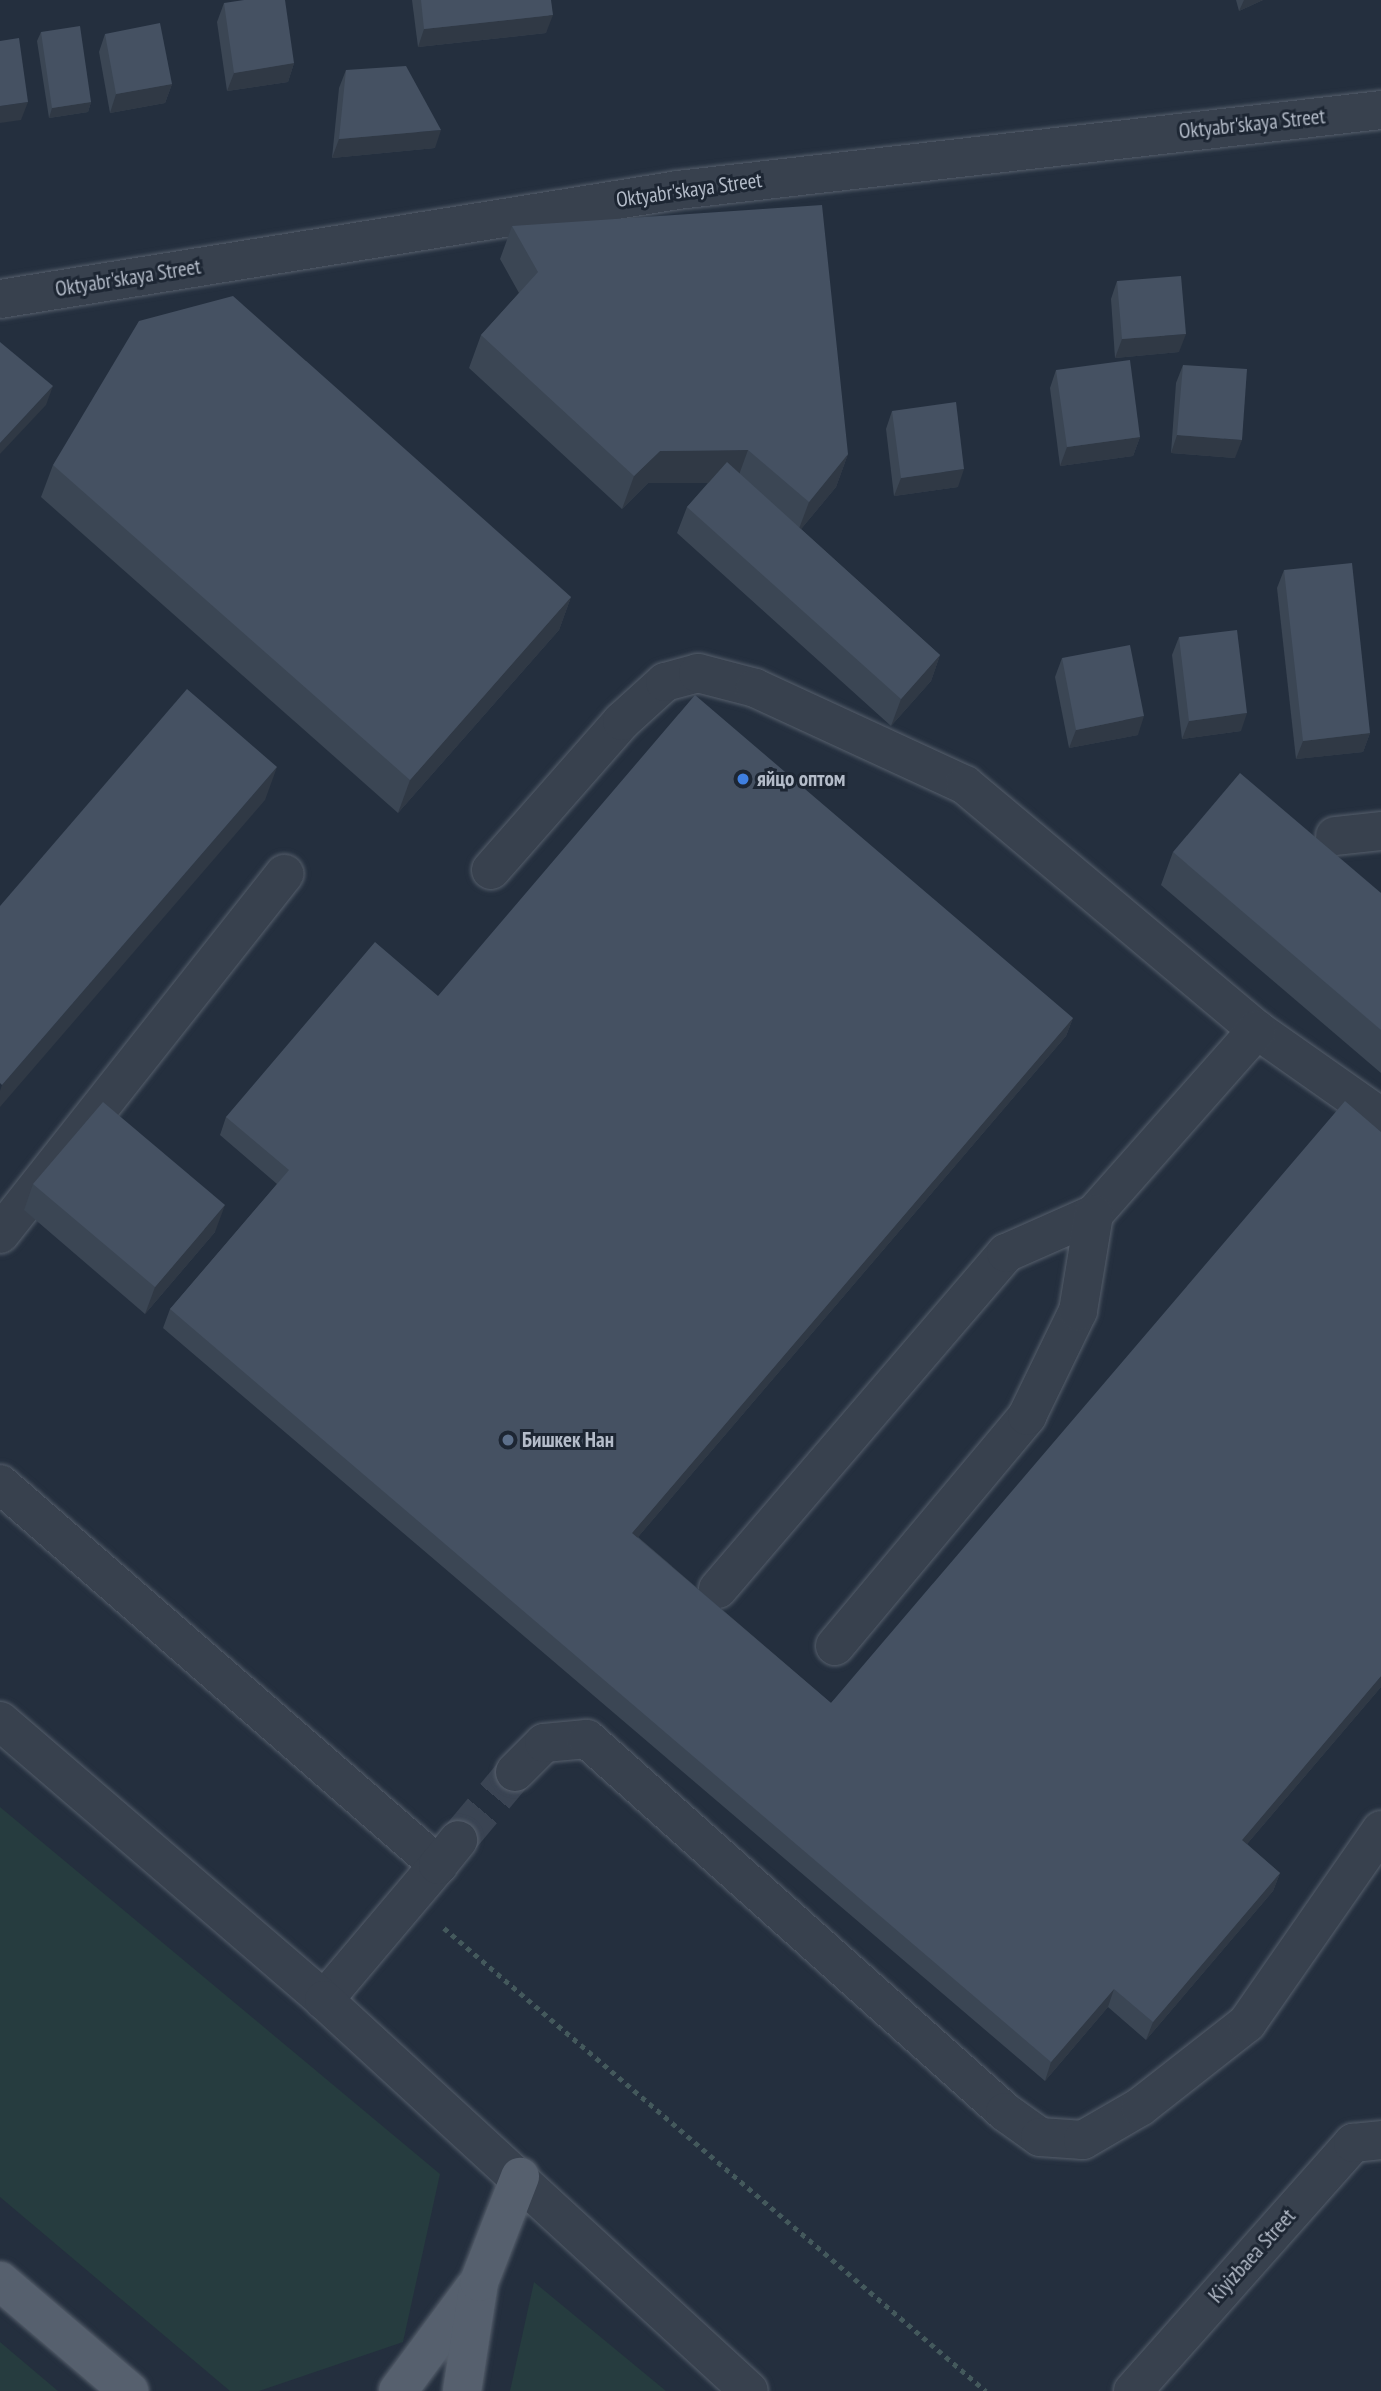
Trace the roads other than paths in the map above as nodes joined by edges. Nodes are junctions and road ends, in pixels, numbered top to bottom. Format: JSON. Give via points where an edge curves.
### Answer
{"nodes":[{"id":1,"x":1381,"y":110,"type":"edge"},
{"id":2,"x":0,"y":299,"type":"edge"},
{"id":3,"x":1381,"y":831,"type":"edge"},
{"id":4,"x":1335,"y":836,"type":"dead end"},
{"id":5,"x":491,"y":870,"type":"dead end"},
{"id":6,"x":284,"y":874,"type":"dead end"},
{"id":7,"x":1257,"y":1030,"type":"junction"},
{"id":8,"x":1381,"y":1117,"type":"edge"},
{"id":9,"x":1094,"y":1214,"type":"junction"},
{"id":10,"x":0,"y":1234,"type":"edge"},
{"id":11,"x":0,"y":1484,"type":"edge"},
{"id":12,"x":718,"y":1590,"type":"dead end"},
{"id":13,"x":835,"y":1646,"type":"dead end"},
{"id":14,"x":0,"y":1721,"type":"edge"},
{"id":15,"x":515,"y":1772,"type":"tunnel mouth"},
{"id":16,"x":1381,"y":1830,"type":"edge"},
{"id":17,"x":324,"y":2000,"type":"junction"},
{"id":18,"x":1381,"y":2140,"type":"edge"},
{"id":19,"x":520,"y":2177,"type":"junction"},
{"id":20,"x":0,"y":2281,"type":"edge"},
{"id":21,"x":479,"y":2282,"type":"junction"},
{"id":22,"x":129,"y":2391,"type":"edge"},
{"id":23,"x":398,"y":2391,"type":"edge"},
{"id":24,"x":462,"y":2391,"type":"edge"},
{"id":25,"x":749,"y":2391,"type":"edge"},
{"id":26,"x":1133,"y":2391,"type":"edge"}],
"edges":[{"from":1,"to":2,"type":"street","name":"Oktyabr'skaya Street","via":[[678,190]]},
{"from":3,"to":4,"type":"street"},
{"from":5,"to":7,"type":"street","via":[[622,721],[665,682],[698,673],[755,688],[965,785]]},
{"from":6,"to":10,"type":"street"},
{"from":7,"to":8,"type":"street"},
{"from":7,"to":9,"type":"street"},
{"from":9,"to":12,"type":"street","via":[[1006,1253]]},
{"from":9,"to":13,"type":"street","via":[[1078,1311],[1027,1416]]},
{"from":11,"to":17,"type":"street","via":[[448,1852]]},
{"from":14,"to":17,"type":"street"},
{"from":15,"to":16,"type":"street","via":[[544,1743],[587,1739],[1005,2112],[1040,2137],[1083,2140],[1140,2107],[1247,2023]]},
{"from":17,"to":19,"type":"street"},
{"from":18,"to":26,"type":"street","name":"Kiyizbaea Street","via":[[1353,2143]]},
{"from":19,"to":21,"type":"main road"},
{"from":19,"to":25,"type":"street"},
{"from":20,"to":22,"type":"main road"},
{"from":21,"to":23,"type":"main road"},
{"from":21,"to":24,"type":"main road"}]}
